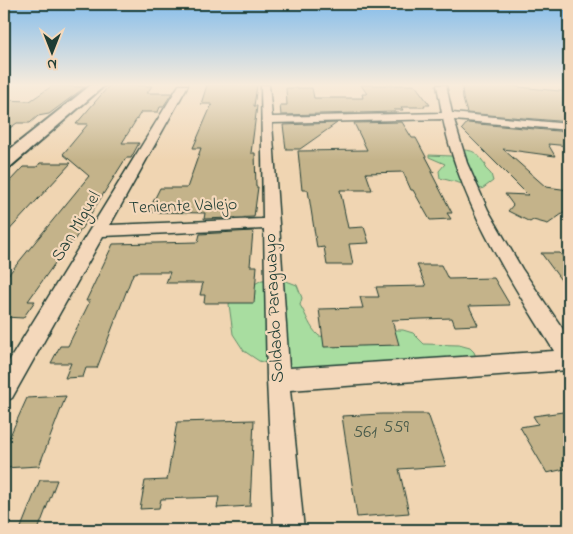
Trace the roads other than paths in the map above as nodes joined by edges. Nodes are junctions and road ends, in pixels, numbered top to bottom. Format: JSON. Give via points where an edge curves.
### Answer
{"nodes":[{"id":1,"x":69,"y":110,"type":"edge"},
{"id":2,"x":170,"y":110,"type":"edge"},
{"id":3,"x":266,"y":110,"type":"edge"},
{"id":4,"x":446,"y":110,"type":"edge"},
{"id":5,"x":447,"y":116,"type":"junction"},
{"id":6,"x":266,"y":120,"type":"junction"},
{"id":7,"x":569,"y":127,"type":"edge"},
{"id":8,"x":4,"y":163,"type":"edge"},
{"id":9,"x":270,"y":224,"type":"junction"},
{"id":10,"x":98,"y":231,"type":"junction"},
{"id":11,"x":569,"y":356,"type":"edge"},
{"id":12,"x":569,"y":360,"type":"edge"},
{"id":13,"x":278,"y":380,"type":"junction"},
{"id":14,"x":4,"y":390,"type":"edge"},
{"id":15,"x":288,"y":530,"type":"edge"}],
"edges":[{"from":1,"to":8,"type":"main road"},
{"from":2,"to":10,"type":"street","name":"San Miguel"},
{"from":3,"to":6,"type":"street","name":"Soldado Paraguayo"},
{"from":4,"to":5,"type":"street"},
{"from":5,"to":6,"type":"street"},
{"from":5,"to":7,"type":"street"},
{"from":5,"to":11,"type":"street","via":[[464,174],[478,204],[513,268]]},
{"from":6,"to":9,"type":"street","name":"Soldado Paraguayo"},
{"from":9,"to":10,"type":"street","name":"Teniente Valejo"},
{"from":9,"to":13,"type":"street","name":"Soldado Paraguayo"},
{"from":10,"to":14,"type":"street","name":"San Miguel"},
{"from":12,"to":13,"type":"street"},
{"from":13,"to":15,"type":"street","name":"Soldado Paraguayo"}]}
